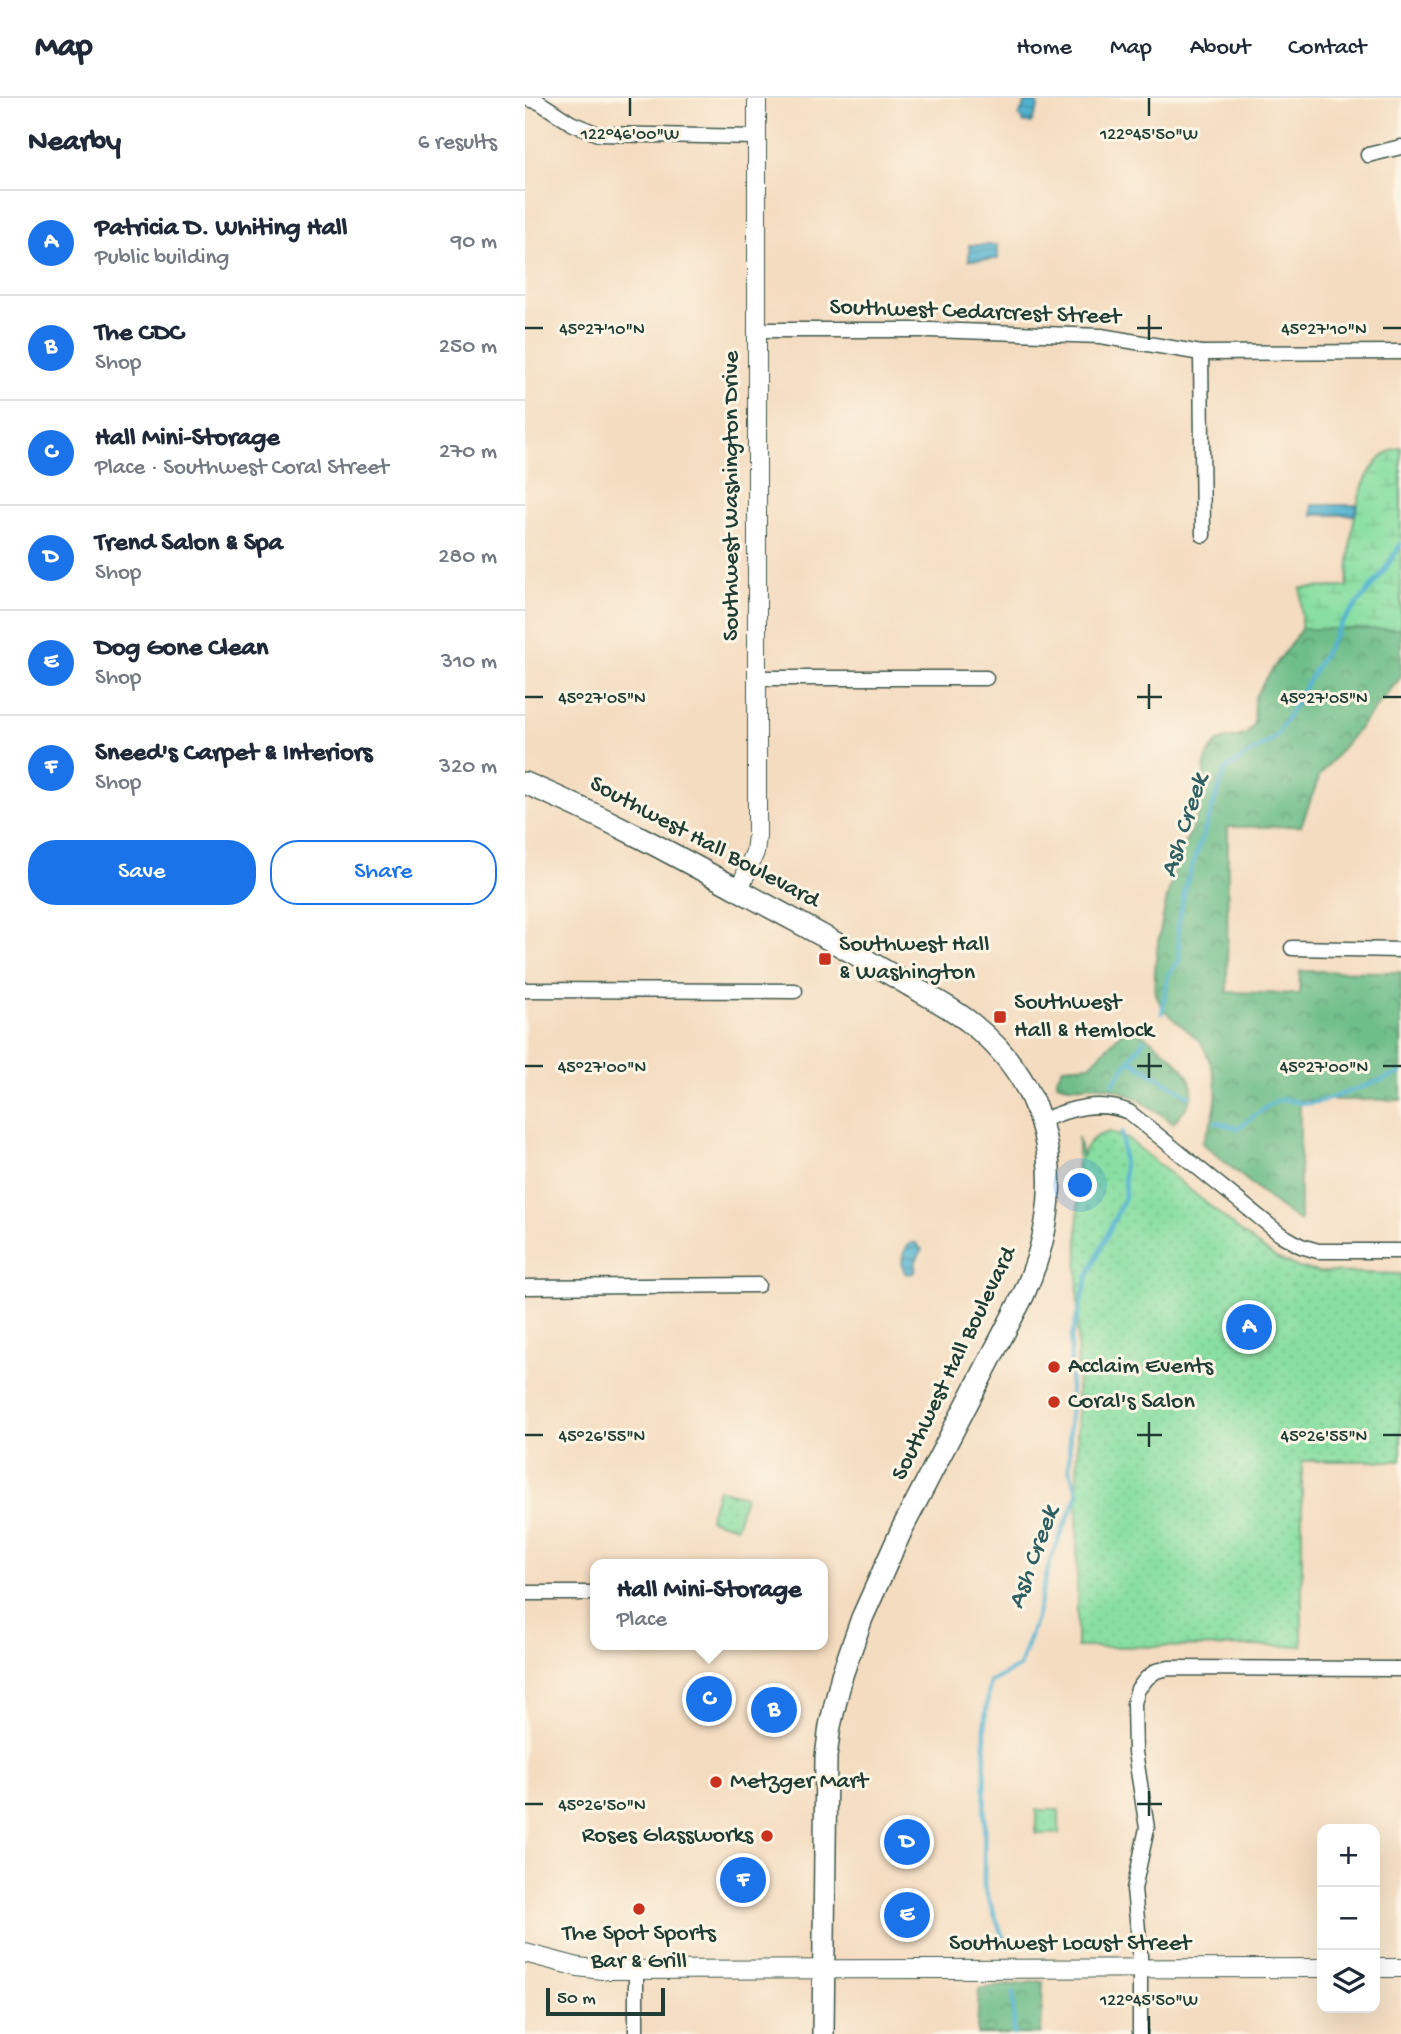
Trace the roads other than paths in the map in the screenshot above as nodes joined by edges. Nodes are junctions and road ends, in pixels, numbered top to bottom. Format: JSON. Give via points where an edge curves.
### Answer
{"nodes":[{"id":1,"x":525,"y":98,"type":"edge"},
{"id":2,"x":757,"y":98,"type":"edge"},
{"id":3,"x":757,"y":137,"type":"junction"},
{"id":4,"x":1401,"y":147,"type":"edge"},
{"id":5,"x":1368,"y":155,"type":"dead end"},
{"id":6,"x":756,"y":330,"type":"junction"},
{"id":7,"x":1401,"y":352,"type":"edge"},
{"id":8,"x":1201,"y":353,"type":"junction"},
{"id":9,"x":1203,"y":534,"type":"dead end"},
{"id":10,"x":757,"y":678,"type":"junction"},
{"id":11,"x":986,"y":678,"type":"dead end"},
{"id":12,"x":525,"y":783,"type":"edge"},
{"id":13,"x":739,"y":890,"type":"junction"},
{"id":14,"x":1292,"y":948,"type":"dead end"},
{"id":15,"x":1401,"y":950,"type":"edge"},
{"id":16,"x":525,"y":990,"type":"edge"},
{"id":17,"x":795,"y":991,"type":"dead end"},
{"id":18,"x":1041,"y":1121,"type":"junction"},
{"id":19,"x":1401,"y":1251,"type":"edge"},
{"id":20,"x":758,"y":1285,"type":"dead end"},
{"id":21,"x":525,"y":1287,"type":"edge"},
{"id":22,"x":525,"y":1593,"type":"edge"},
{"id":23,"x":590,"y":1593,"type":"edge"},
{"id":24,"x":1401,"y":1669,"type":"edge"},
{"id":25,"x":525,"y":1953,"type":"edge"},
{"id":26,"x":1138,"y":1968,"type":"junction"},
{"id":27,"x":1317,"y":1968,"type":"edge"},
{"id":28,"x":1380,"y":1968,"type":"edge"},
{"id":29,"x":1401,"y":1968,"type":"edge"},
{"id":30,"x":636,"y":1970,"type":"junction"},
{"id":31,"x":824,"y":1970,"type":"junction"},
{"id":32,"x":636,"y":2034,"type":"edge"},
{"id":33,"x":823,"y":2034,"type":"edge"},
{"id":34,"x":1140,"y":2034,"type":"edge"}],
"edges":[{"from":1,"to":3,"type":"street","via":[[597,134]]},
{"from":2,"to":3,"type":"street","name":"Southwest Washington Drive"},
{"from":3,"to":6,"type":"street","name":"Southwest Washington Drive"},
{"from":4,"to":5,"type":"street"},
{"from":6,"to":8,"type":"street","name":"Southwest Cedarcrest Street","via":[[1101,336]]},
{"from":6,"to":10,"type":"street","name":"Southwest Washington Drive"},
{"from":7,"to":8,"type":"street","name":"Southwest Cedarcrest Street"},
{"from":8,"to":9,"type":"street"},
{"from":10,"to":11,"type":"street"},
{"from":10,"to":13,"type":"street","name":"Southwest Washington Drive","via":[[757,836]]},
{"from":12,"to":13,"type":"main road","name":"Southwest Hall Boulevard","via":[[622,827]]},
{"from":13,"to":18,"type":"main road","name":"Southwest Hall Boulevard","via":[[971,1023],[1017,1072]]},
{"from":14,"to":15,"type":"street"},
{"from":16,"to":17,"type":"street"},
{"from":18,"to":19,"type":"street","via":[[1070,1109],[1118,1108],[1301,1246],[1318,1251]]},
{"from":18,"to":31,"type":"main road","name":"Southwest Hall Boulevard","via":[[1048,1149],[1050,1198],[1034,1271],[903,1527],[842,1675],[826,1757]]},
{"from":20,"to":21,"type":"street"},
{"from":22,"to":23,"type":"street"},
{"from":24,"to":26,"type":"street","via":[[1169,1668],[1147,1678],[1134,1703],[1135,1752],[1147,1828],[1134,1889]]},
{"from":25,"to":30,"type":"street","name":"Southwest Locust Street","via":[[578,1967]]},
{"from":26,"to":27,"type":"street","name":"Southwest Locust Street"},
{"from":26,"to":31,"type":"street","name":"Southwest Locust Street"},
{"from":26,"to":34,"type":"street"},
{"from":28,"to":29,"type":"street"},
{"from":30,"to":31,"type":"street","name":"Southwest Locust Street"},
{"from":30,"to":32,"type":"street"},
{"from":31,"to":33,"type":"main road","name":"Southwest Hall Boulevard"}]}
